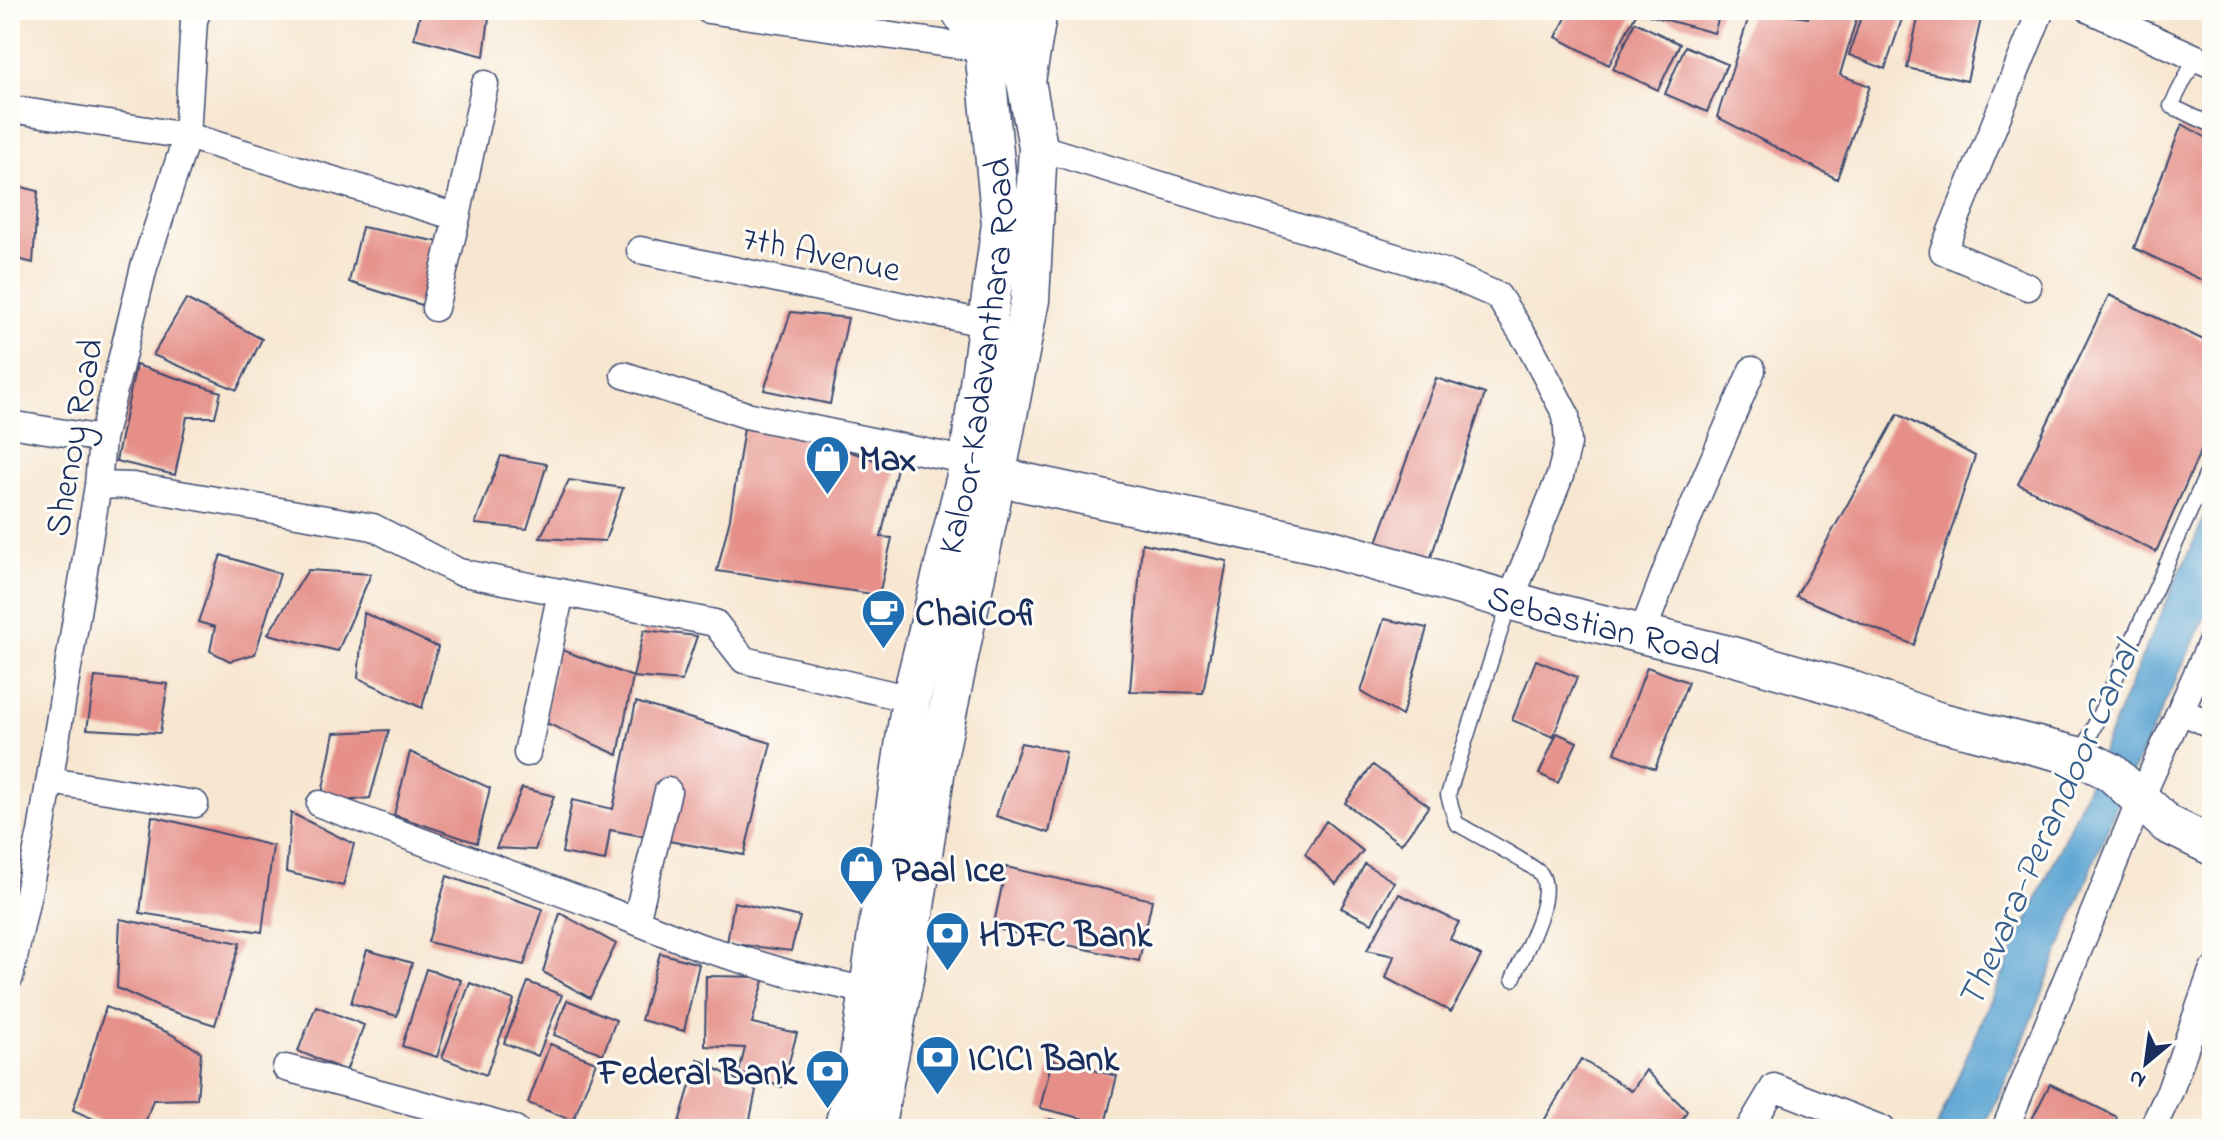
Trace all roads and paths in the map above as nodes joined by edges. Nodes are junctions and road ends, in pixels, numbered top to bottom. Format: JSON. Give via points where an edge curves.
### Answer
{"nodes":[{"id":1,"x":198,"y":10,"type":"edge"},
{"id":2,"x":708,"y":10,"type":"edge"},
{"id":3,"x":960,"y":10,"type":"edge"},
{"id":4,"x":995,"y":10,"type":"edge"},
{"id":5,"x":1038,"y":10,"type":"edge"},
{"id":6,"x":2041,"y":10,"type":"edge"},
{"id":7,"x":2090,"y":10,"type":"edge"},
{"id":8,"x":984,"y":49,"type":"junction"},
{"id":9,"x":2204,"y":61,"type":"edge"},
{"id":10,"x":1026,"y":81,"type":"junction"},
{"id":11,"x":485,"y":84,"type":"dead end"},
{"id":12,"x":10,"y":109,"type":"edge"},
{"id":13,"x":2212,"y":125,"type":"edge"},
{"id":14,"x":187,"y":136,"type":"junction"},
{"id":15,"x":1038,"y":147,"type":"junction"},
{"id":16,"x":457,"y":217,"type":"junction"},
{"id":17,"x":640,"y":250,"type":"dead end"},
{"id":18,"x":2028,"y":287,"type":"dead end"},
{"id":19,"x":435,"y":308,"type":"dead end"},
{"id":20,"x":988,"y":324,"type":"junction"},
{"id":21,"x":1752,"y":370,"type":"dead end"},
{"id":22,"x":624,"y":375,"type":"dead end"},
{"id":23,"x":10,"y":424,"type":"edge"},
{"id":24,"x":102,"y":439,"type":"junction"},
{"id":25,"x":2212,"y":462,"type":"edge"},
{"id":26,"x":977,"y":470,"type":"junction"},
{"id":27,"x":98,"y":485,"type":"junction"},
{"id":28,"x":561,"y":592,"type":"junction"},
{"id":29,"x":1510,"y":601,"type":"junction"},
{"id":30,"x":1642,"y":634,"type":"junction"},
{"id":31,"x":2212,"y":640,"type":"edge"},
{"id":32,"x":911,"y":699,"type":"junction"},
{"id":33,"x":2181,"y":711,"type":"junction"},
{"id":34,"x":2212,"y":725,"type":"edge"},
{"id":35,"x":527,"y":753,"type":"dead end"},
{"id":36,"x":2087,"y":759,"type":"junction"},
{"id":37,"x":50,"y":781,"type":"junction"},
{"id":38,"x":668,"y":791,"type":"dead end"},
{"id":39,"x":2135,"y":794,"type":"junction"},
{"id":40,"x":195,"y":804,"type":"dead end"},
{"id":41,"x":320,"y":804,"type":"dead end"},
{"id":42,"x":2212,"y":846,"type":"edge"},
{"id":43,"x":636,"y":921,"type":"junction"},
{"id":44,"x":12,"y":962,"type":"edge"},
{"id":45,"x":2212,"y":971,"type":"edge"},
{"id":46,"x":1513,"y":979,"type":"dead end"},
{"id":47,"x":869,"y":991,"type":"junction"},
{"id":48,"x":286,"y":1068,"type":"dead end"},
{"id":49,"x":515,"y":1129,"type":"edge"},
{"id":50,"x":843,"y":1129,"type":"edge"},
{"id":51,"x":875,"y":1129,"type":"edge"},
{"id":52,"x":1749,"y":1129,"type":"edge"},
{"id":53,"x":1882,"y":1129,"type":"edge"},
{"id":54,"x":2005,"y":1129,"type":"edge"},
{"id":55,"x":2152,"y":1129,"type":"edge"}],
"edges":[{"from":1,"to":14,"type":"street","name":"Shenoy Road"},
{"from":2,"to":8,"type":"street"},
{"from":3,"to":8,"type":"main road","name":"Kaloor-Kadavanthara Road"},
{"from":4,"to":10,"type":"main road"},
{"from":5,"to":10,"type":"main road"},
{"from":6,"to":18,"type":"street","via":[[1943,251]]},
{"from":7,"to":9,"type":"street"},
{"from":8,"to":20,"type":"main road","name":"Kaloor-Kadavanthara Road","via":[[1001,224]]},
{"from":9,"to":13,"type":"lane","via":[[2171,106]]},
{"from":10,"to":15,"type":"main road"},
{"from":11,"to":16,"type":"street"},
{"from":12,"to":14,"type":"street"},
{"from":14,"to":16,"type":"street"},
{"from":14,"to":24,"type":"street","name":"Shenoy Road","via":[[144,267]]},
{"from":15,"to":26,"type":"main road","via":[[1030,300]]},
{"from":15,"to":29,"type":"street","via":[[1444,272],[1498,296],[1566,415],[1568,444]]},
{"from":16,"to":19,"type":"street"},
{"from":17,"to":20,"type":"street","name":"7th Avenue"},
{"from":20,"to":26,"type":"main road","name":"Kaloor-Kadavanthara Road"},
{"from":21,"to":30,"type":"street"},
{"from":22,"to":26,"type":"street","via":[[746,415]]},
{"from":23,"to":24,"type":"street"},
{"from":24,"to":27,"type":"street","name":"Shenoy Road"},
{"from":25,"to":36,"type":"lane"},
{"from":26,"to":29,"type":"main road","name":"Sebastian Road","via":[[1321,546]]},
{"from":26,"to":32,"type":"main road","name":"Kaloor-Kadavanthara Road"},
{"from":26,"to":51,"type":"main road","via":[[904,979]]},
{"from":27,"to":28,"type":"street","via":[[133,486],[373,527],[459,572]]},
{"from":27,"to":37,"type":"street","name":"Shenoy Road"},
{"from":28,"to":32,"type":"street","via":[[715,623],[744,660]]},
{"from":28,"to":35,"type":"street"},
{"from":29,"to":30,"type":"main road","name":"Sebastian Road"},
{"from":29,"to":46,"type":"lane","via":[[1448,795],[1456,823],[1540,872],[1547,888]]},
{"from":30,"to":36,"type":"main road","name":"Sebastian Road"},
{"from":31,"to":33,"type":"street"},
{"from":32,"to":47,"type":"main road","name":"Kaloor-Kadavanthara Road"},
{"from":33,"to":34,"type":"street"},
{"from":33,"to":39,"type":"street"},
{"from":36,"to":39,"type":"main road","name":"Sebastian Road"},
{"from":37,"to":40,"type":"street"},
{"from":37,"to":44,"type":"street","name":"Shenoy Road"},
{"from":38,"to":43,"type":"street"},
{"from":39,"to":42,"type":"main road","name":"Sebastian Road","via":[[2167,824]]},
{"from":39,"to":54,"type":"street"},
{"from":41,"to":43,"type":"street"},
{"from":43,"to":47,"type":"street","via":[[700,947]]},
{"from":45,"to":55,"type":"street"},
{"from":47,"to":50,"type":"main road","name":"Kaloor-Kadavanthara Road"},
{"from":48,"to":49,"type":"street"},
{"from":52,"to":53,"type":"street","via":[[1774,1087]]}]}
